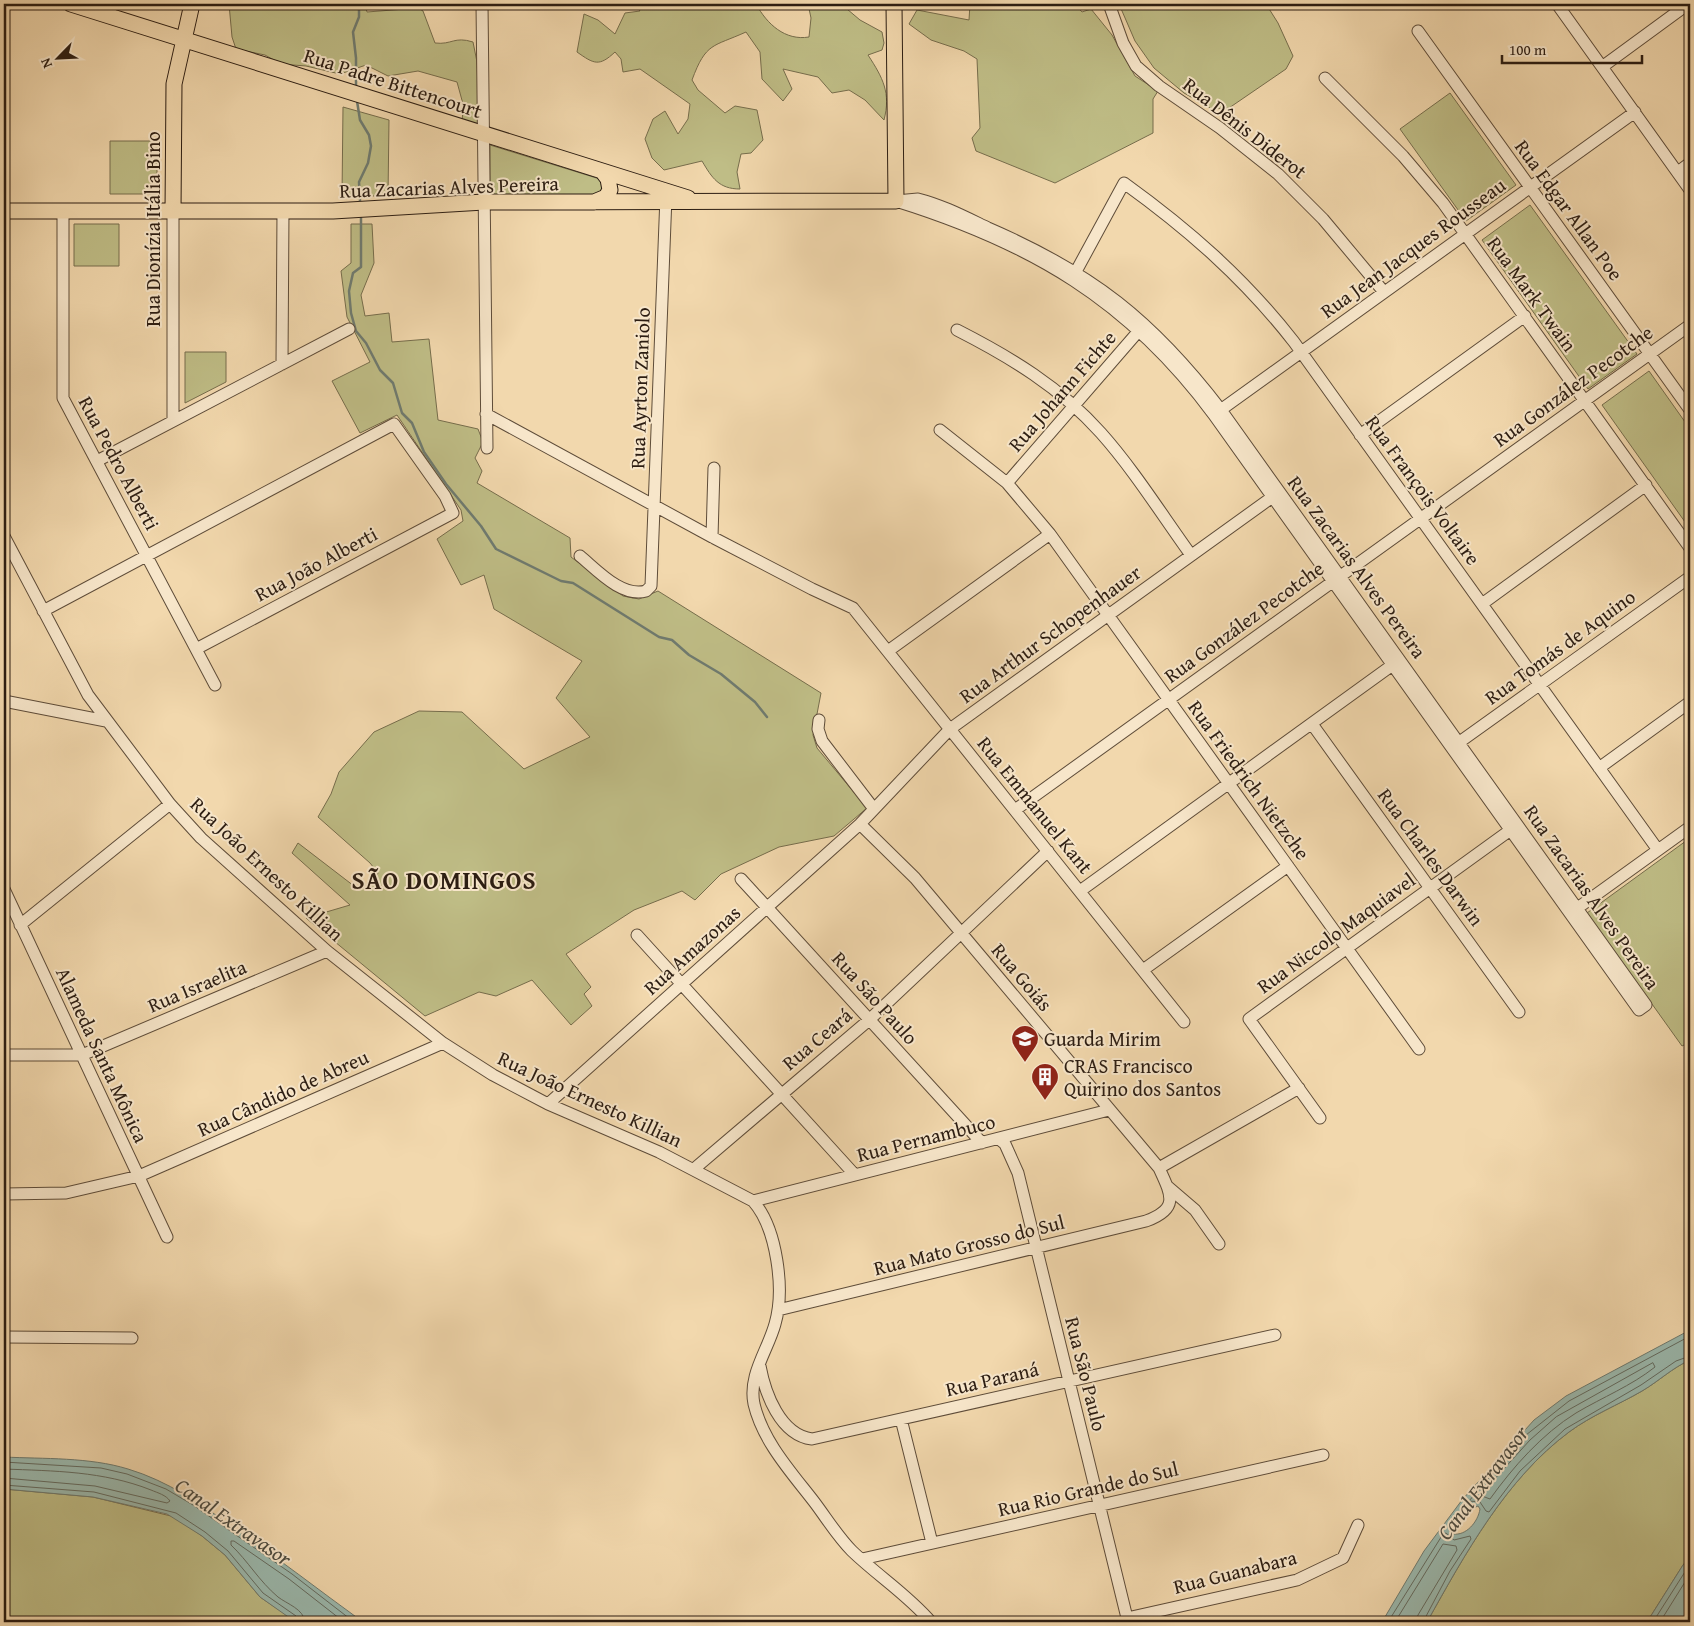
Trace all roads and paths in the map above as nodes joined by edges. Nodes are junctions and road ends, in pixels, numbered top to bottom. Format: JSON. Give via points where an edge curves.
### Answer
{"nodes":[{"id":1,"x":71,"y":4,"type":"edge"},
{"id":2,"x":192,"y":4,"type":"edge"},
{"id":3,"x":482,"y":4,"type":"edge"},
{"id":4,"x":894,"y":4,"type":"edge"},
{"id":5,"x":1109,"y":4,"type":"edge"},
{"id":6,"x":1556,"y":4,"type":"edge"},
{"id":7,"x":1688,"y":4,"type":"edge"},
{"id":8,"x":110,"y":9,"type":"edge"},
{"id":9,"x":1418,"y":31,"type":"dead end"},
{"id":10,"x":184,"y":38,"type":"junction"},
{"id":11,"x":1602,"y":66,"type":"junction"},
{"id":12,"x":1326,"y":78,"type":"dead end"},
{"id":13,"x":1634,"y":112,"type":"junction"},
{"id":14,"x":484,"y":134,"type":"junction"},
{"id":15,"x":1690,"y":163,"type":"edge"},
{"id":16,"x":602,"y":171,"type":"junction"},
{"id":17,"x":1678,"y":172,"type":"junction"},
{"id":18,"x":625,"y":178,"type":"junction"},
{"id":19,"x":1530,"y":187,"type":"junction"},
{"id":20,"x":1690,"y":190,"type":"edge"},
{"id":21,"x":666,"y":197,"type":"junction"},
{"id":22,"x":896,"y":201,"type":"junction"},
{"id":23,"x":484,"y":202,"type":"junction"},
{"id":24,"x":594,"y":202,"type":"junction"},
{"id":25,"x":621,"y":202,"type":"junction"},
{"id":26,"x":701,"y":202,"type":"joint"},
{"id":27,"x":4,"y":211,"type":"edge"},
{"id":28,"x":63,"y":211,"type":"junction"},
{"id":29,"x":173,"y":211,"type":"junction"},
{"id":30,"x":283,"y":211,"type":"junction"},
{"id":31,"x":1466,"y":234,"type":"junction"},
{"id":32,"x":1074,"y":275,"type":"junction"},
{"id":33,"x":1384,"y":292,"type":"junction"},
{"id":34,"x":1525,"y":316,"type":"junction"},
{"id":35,"x":1690,"y":325,"type":"edge"},
{"id":36,"x":1142,"y":327,"type":"junction"},
{"id":37,"x":349,"y":329,"type":"dead end"},
{"id":38,"x":956,"y":330,"type":"dead end"},
{"id":39,"x":1301,"y":352,"type":"junction"},
{"id":40,"x":1650,"y":354,"type":"junction"},
{"id":41,"x":282,"y":364,"type":"junction"},
{"id":42,"x":1585,"y":400,"type":"junction"},
{"id":43,"x":1074,"y":406,"type":"junction"},
{"id":44,"x":1690,"y":410,"type":"edge"},
{"id":45,"x":1217,"y":412,"type":"junction"},
{"id":46,"x":486,"y":414,"type":"junction"},
{"id":47,"x":173,"y":421,"type":"junction"},
{"id":48,"x":940,"y":430,"type":"dead end"},
{"id":49,"x":1360,"y":435,"type":"junction"},
{"id":50,"x":487,"y":448,"type":"dead end"},
{"id":51,"x":96,"y":461,"type":"junction"},
{"id":52,"x":714,"y":468,"type":"dead end"},
{"id":53,"x":1007,"y":484,"type":"junction"},
{"id":54,"x":1646,"y":485,"type":"junction"},
{"id":55,"x":1276,"y":494,"type":"junction"},
{"id":56,"x":654,"y":506,"type":"junction"},
{"id":57,"x":1420,"y":519,"type":"junction"},
{"id":58,"x":1050,"y":534,"type":"junction"},
{"id":59,"x":4,"y":536,"type":"edge"},
{"id":60,"x":712,"y":537,"type":"junction"},
{"id":61,"x":1690,"y":548,"type":"edge"},
{"id":62,"x":147,"y":555,"type":"junction"},
{"id":63,"x":580,"y":556,"type":"dead end"},
{"id":64,"x":1191,"y":556,"type":"junction"},
{"id":65,"x":1690,"y":577,"type":"edge"},
{"id":66,"x":1336,"y":579,"type":"junction"},
{"id":67,"x":1482,"y":604,"type":"junction"},
{"id":68,"x":43,"y":611,"type":"junction"},
{"id":69,"x":1108,"y":615,"type":"junction"},
{"id":70,"x":196,"y":649,"type":"junction"},
{"id":71,"x":888,"y":651,"type":"junction"},
{"id":72,"x":1396,"y":662,"type":"junction"},
{"id":73,"x":215,"y":685,"type":"dead end"},
{"id":74,"x":1540,"y":685,"type":"junction"},
{"id":75,"x":1169,"y":700,"type":"junction"},
{"id":76,"x":4,"y":701,"type":"edge"},
{"id":77,"x":1690,"y":702,"type":"edge"},
{"id":78,"x":819,"y":720,"type":"dead end"},
{"id":79,"x":106,"y":721,"type":"junction"},
{"id":80,"x":1312,"y":724,"type":"junction"},
{"id":81,"x":950,"y":729,"type":"junction"},
{"id":82,"x":1455,"y":746,"type":"junction"},
{"id":83,"x":1599,"y":768,"type":"junction"},
{"id":84,"x":1229,"y":784,"type":"junction"},
{"id":85,"x":170,"y":804,"type":"junction"},
{"id":86,"x":874,"y":809,"type":"junction"},
{"id":87,"x":1015,"y":810,"type":"junction"},
{"id":88,"x":860,"y":824,"type":"junction"},
{"id":89,"x":1514,"y":827,"type":"junction"},
{"id":90,"x":1690,"y":827,"type":"edge"},
{"id":91,"x":1658,"y":850,"type":"junction"},
{"id":92,"x":1048,"y":851,"type":"junction"},
{"id":93,"x":1288,"y":866,"type":"junction"},
{"id":94,"x":741,"y":879,"type":"dead end"},
{"id":95,"x":1430,"y":888,"type":"junction"},
{"id":96,"x":4,"y":889,"type":"edge"},
{"id":97,"x":1080,"y":891,"type":"junction"},
{"id":98,"x":767,"y":908,"type":"junction"},
{"id":99,"x":1573,"y":911,"type":"junction"},
{"id":100,"x":20,"y":925,"type":"junction"},
{"id":101,"x":961,"y":933,"type":"junction"},
{"id":102,"x":637,"y":935,"type":"dead end"},
{"id":103,"x":1347,"y":948,"type":"junction"},
{"id":104,"x":327,"y":951,"type":"junction"},
{"id":105,"x":1143,"y":970,"type":"junction"},
{"id":106,"x":682,"y":984,"type":"junction"},
{"id":107,"x":1519,"y":1012,"type":"dead end"},
{"id":108,"x":869,"y":1020,"type":"junction"},
{"id":109,"x":1184,"y":1022,"type":"dead end"},
{"id":110,"x":443,"y":1043,"type":"junction"},
{"id":111,"x":1419,"y":1049,"type":"dead end"},
{"id":112,"x":4,"y":1055,"type":"edge"},
{"id":113,"x":82,"y":1055,"type":"junction"},
{"id":114,"x":1299,"y":1088,"type":"junction"},
{"id":115,"x":782,"y":1094,"type":"junction"},
{"id":116,"x":548,"y":1104,"type":"junction"},
{"id":117,"x":1109,"y":1110,"type":"junction"},
{"id":118,"x":1320,"y":1118,"type":"dead end"},
{"id":119,"x":998,"y":1139,"type":"junction"},
{"id":120,"x":982,"y":1143,"type":"junction"},
{"id":121,"x":1159,"y":1168,"type":"junction"},
{"id":122,"x":694,"y":1170,"type":"junction"},
{"id":123,"x":855,"y":1175,"type":"junction"},
{"id":124,"x":139,"y":1176,"type":"junction"},
{"id":125,"x":1167,"y":1186,"type":"junction"},
{"id":126,"x":4,"y":1194,"type":"edge"},
{"id":127,"x":753,"y":1201,"type":"junction"},
{"id":128,"x":1167,"y":1211,"type":"joint"},
{"id":129,"x":167,"y":1236,"type":"dead end"},
{"id":130,"x":1219,"y":1244,"type":"dead end"},
{"id":131,"x":1036,"y":1248,"type":"junction"},
{"id":132,"x":778,"y":1310,"type":"junction"},
{"id":133,"x":1275,"y":1335,"type":"dead end"},
{"id":134,"x":4,"y":1337,"type":"edge"},
{"id":135,"x":132,"y":1338,"type":"dead end"},
{"id":136,"x":759,"y":1364,"type":"junction"},
{"id":137,"x":1069,"y":1381,"type":"junction"},
{"id":138,"x":901,"y":1419,"type":"junction"},
{"id":139,"x":1323,"y":1455,"type":"dead end"},
{"id":140,"x":1099,"y":1505,"type":"junction"},
{"id":141,"x":1358,"y":1525,"type":"dead end"},
{"id":142,"x":932,"y":1543,"type":"junction"},
{"id":143,"x":862,"y":1559,"type":"junction"},
{"id":144,"x":1127,"y":1620,"type":"edge"},
{"id":145,"x":931,"y":1622,"type":"edge"}],
"edges":[{"from":1,"to":8,"type":"main road","name":"Rua Padre Bittencourt"},
{"from":2,"to":10,"type":"main road","name":"Rua Dionízia Itália Bino"},
{"from":3,"to":14,"type":"street"},
{"from":4,"to":22,"type":"main road"},
{"from":5,"to":33,"type":"street","name":"Rua Dênis Diderot","via":[[1123,43],[1136,66],[1278,174],[1323,219]]},
{"from":6,"to":11,"type":"street"},
{"from":7,"to":11,"type":"street"},
{"from":8,"to":10,"type":"main road","name":"Rua Padre Bittencourt"},
{"from":9,"to":19,"type":"street","name":"Rua Edgar Allan Poe"},
{"from":10,"to":14,"type":"main road","name":"Rua Padre Bittencourt"},
{"from":10,"to":29,"type":"main road","name":"Rua Dionízia Itália Bino","via":[[173,91]]},
{"from":11,"to":13,"type":"street"},
{"from":12,"to":31,"type":"street","name":"Rua Mark Twain","via":[[1403,156]]},
{"from":13,"to":17,"type":"street"},
{"from":13,"to":19,"type":"street","name":"Rua Jean Jacques Rousseau"},
{"from":14,"to":16,"type":"main road","name":"Rua Padre Bittencourt"},
{"from":14,"to":23,"type":"street"},
{"from":15,"to":17,"type":"street"},
{"from":16,"to":18,"type":"main road","name":"Rua Padre Bittencourt"},
{"from":16,"to":24,"type":"main road","via":[[610,190],[606,197]]},
{"from":17,"to":20,"type":"street"},
{"from":18,"to":21,"type":"main road","name":"Rua Padre Bittencourt"},
{"from":18,"to":25,"type":"main road","via":[[615,189]]},
{"from":19,"to":31,"type":"street","name":"Rua Jean Jacques Rousseau"},
{"from":19,"to":40,"type":"street","name":"Rua Edgar Allan Poe"},
{"from":21,"to":25,"type":"main road","name":"Rua Zacarias Alves Pereira"},
{"from":21,"to":26,"type":"main road","name":"Rua Padre Bittencourt"},
{"from":21,"to":56,"type":"street","name":"Rua Ayrton Zaniolo"},
{"from":22,"to":26,"type":"main road","name":"Rua Zacarias Alves Pereira"},
{"from":22,"to":32,"type":"street","name":"Rua Zacarias Alves Pereira","via":[[962,225]]},
{"from":23,"to":24,"type":"main road","name":"Rua Zacarias Alves Pereira"},
{"from":23,"to":30,"type":"main road","name":"Rua Zacarias Alves Pereira","via":[[349,211]]},
{"from":23,"to":46,"type":"street"},
{"from":24,"to":25,"type":"main road","name":"Rua Zacarias Alves Pereira"},
{"from":27,"to":28,"type":"main road","name":"Rua Zacarias Alves Pereira"},
{"from":28,"to":29,"type":"main road","name":"Rua Zacarias Alves Pereira"},
{"from":28,"to":51,"type":"street","name":"Rua Pedro Alberti","via":[[63,398]]},
{"from":29,"to":30,"type":"main road","name":"Rua Zacarias Alves Pereira"},
{"from":29,"to":47,"type":"street","name":"Rua Dionízia Itália Bino"},
{"from":30,"to":41,"type":"street"},
{"from":31,"to":33,"type":"street","name":"Rua Jean Jacques Rousseau"},
{"from":31,"to":34,"type":"street","name":"Rua Mark Twain"},
{"from":32,"to":36,"type":"street","name":"Rua Zacarias Alves Pereira"},
{"from":32,"to":39,"type":"street","name":"Rua François Voltaire","via":[[1124,183],[1212,252],[1267,309]]},
{"from":33,"to":39,"type":"street","name":"Rua Jean Jacques Rousseau"},
{"from":34,"to":42,"type":"street","name":"Rua Mark Twain"},
{"from":34,"to":49,"type":"street"},
{"from":35,"to":40,"type":"street","name":"Rua González Pecotche"},
{"from":36,"to":43,"type":"street","name":"Rua Johann Fichte"},
{"from":36,"to":45,"type":"street","name":"Rua Zacarias Alves Pereira"},
{"from":37,"to":41,"type":"street"},
{"from":38,"to":43,"type":"street","via":[[1026,368]]},
{"from":39,"to":45,"type":"street","name":"Rua Jean Jacques Rousseau"},
{"from":39,"to":49,"type":"street","name":"Rua François Voltaire"},
{"from":40,"to":42,"type":"street","name":"Rua González Pecotche"},
{"from":40,"to":44,"type":"street","name":"Rua Edgar Allan Poe"},
{"from":41,"to":47,"type":"street"},
{"from":42,"to":54,"type":"street","name":"Rua Mark Twain"},
{"from":42,"to":57,"type":"street","name":"Rua González Pecotche"},
{"from":43,"to":53,"type":"street","name":"Rua Johann Fichte"},
{"from":43,"to":64,"type":"street","via":[[1114,448]]},
{"from":45,"to":55,"type":"street","name":"Rua Zacarias Alves Pereira"},
{"from":46,"to":50,"type":"street"},
{"from":46,"to":56,"type":"street"},
{"from":47,"to":51,"type":"street"},
{"from":48,"to":53,"type":"street","name":"Rua Friedrich Nietzche"},
{"from":49,"to":57,"type":"street","name":"Rua François Voltaire"},
{"from":51,"to":62,"type":"street","name":"Rua Pedro Alberti"},
{"from":52,"to":60,"type":"street"},
{"from":53,"to":58,"type":"street","name":"Rua Friedrich Nietzche"},
{"from":54,"to":61,"type":"street","name":"Rua Mark Twain"},
{"from":54,"to":67,"type":"street"},
{"from":55,"to":64,"type":"street","name":"Rua Arthur Schopenhauer"},
{"from":55,"to":66,"type":"street","name":"Rua Zacarias Alves Pereira"},
{"from":56,"to":60,"type":"street"},
{"from":56,"to":63,"type":"street","name":"Rua Ayrton Zaniolo","via":[[651,586],[646,592],[631,592]]},
{"from":57,"to":66,"type":"street","name":"Rua González Pecotche"},
{"from":57,"to":67,"type":"street","name":"Rua François Voltaire"},
{"from":58,"to":69,"type":"street","name":"Rua Friedrich Nietzche"},
{"from":58,"to":71,"type":"street"},
{"from":59,"to":68,"type":"street","name":"Rua João Ernesto Killian"},
{"from":60,"to":71,"type":"street","name":"Rua Emmanuel Kant","via":[[846,604],[857,612]]},
{"from":62,"to":68,"type":"street"},
{"from":62,"to":70,"type":"street","name":"Rua Pedro Alberti"},
{"from":62,"to":70,"type":"street","name":"Rua João Alberti","via":[[394,424],[445,496],[453,513]]},
{"from":64,"to":69,"type":"street","name":"Rua Arthur Schopenhauer"},
{"from":65,"to":74,"type":"street","name":"Rua Tomás de Aquino"},
{"from":66,"to":72,"type":"street","name":"Rua Zacarias Alves Pereira"},
{"from":66,"to":75,"type":"street","name":"Rua González Pecotche"},
{"from":67,"to":74,"type":"street","name":"Rua François Voltaire"},
{"from":68,"to":79,"type":"street","name":"Rua João Ernesto Killian","via":[[76,675]]},
{"from":69,"to":75,"type":"street","name":"Rua Friedrich Nietzche"},
{"from":69,"to":81,"type":"street","name":"Rua Arthur Schopenhauer"},
{"from":70,"to":73,"type":"street","name":"Rua Pedro Alberti"},
{"from":71,"to":81,"type":"street","name":"Rua Emmanuel Kant"},
{"from":72,"to":80,"type":"street"},
{"from":72,"to":82,"type":"street","name":"Rua Zacarias Alves Pereira"},
{"from":74,"to":82,"type":"street","name":"Rua Tomás de Aquino"},
{"from":74,"to":83,"type":"street","name":"Rua François Voltaire"},
{"from":75,"to":84,"type":"street","name":"Rua Friedrich Nietzche"},
{"from":75,"to":87,"type":"street","name":"Rua González Pecotche"},
{"from":76,"to":79,"type":"street"},
{"from":77,"to":83,"type":"street"},
{"from":78,"to":86,"type":"street","via":[[822,741]]},
{"from":79,"to":85,"type":"street","name":"Rua João Ernesto Killian"},
{"from":80,"to":84,"type":"street"},
{"from":80,"to":95,"type":"street","name":"Rua Charles Darwin"},
{"from":81,"to":86,"type":"street","name":"Rua Arthur Schopenhauer"},
{"from":81,"to":87,"type":"street","name":"Rua Emmanuel Kant"},
{"from":82,"to":89,"type":"street","name":"Rua Zacarias Alves Pereira"},
{"from":83,"to":91,"type":"street","name":"Rua François Voltaire"},
{"from":84,"to":93,"type":"street","name":"Rua Friedrich Nietzche"},
{"from":84,"to":97,"type":"street"},
{"from":85,"to":100,"type":"street"},
{"from":85,"to":104,"type":"street","name":"Rua João Ernesto Killian","via":[[201,838]]},
{"from":86,"to":88,"type":"street","name":"Rua Arthur Schopenhauer"},
{"from":87,"to":92,"type":"street","name":"Rua Emmanuel Kant"},
{"from":88,"to":98,"type":"street","name":"Rua Amazonas"},
{"from":88,"to":101,"type":"street","name":"Rua Goiás","via":[[915,878]]},
{"from":89,"to":95,"type":"street","name":"Rua Niccolo Maquiavel"},
{"from":89,"to":99,"type":"street","name":"Rua Zacarias Alves Pereira"},
{"from":90,"to":91,"type":"street"},
{"from":91,"to":99,"type":"street"},
{"from":92,"to":97,"type":"street","name":"Rua Emmanuel Kant"},
{"from":92,"to":101,"type":"street","name":"Rua Ceará"},
{"from":93,"to":103,"type":"street","name":"Rua Friedrich Nietzche"},
{"from":93,"to":105,"type":"street"},
{"from":94,"to":98,"type":"street","name":"Rua São Paulo"},
{"from":95,"to":103,"type":"street","name":"Rua Niccolo Maquiavel"},
{"from":95,"to":107,"type":"street","name":"Rua Charles Darwin"},
{"from":96,"to":100,"type":"street","name":"Alameda Santa Mônica"},
{"from":97,"to":105,"type":"street","name":"Rua Emmanuel Kant"},
{"from":98,"to":106,"type":"street","name":"Rua Amazonas"},
{"from":98,"to":108,"type":"street","name":"Rua São Paulo"},
{"from":99,"to":99,"type":"street","name":"Rua Zacarias Alves Pereira","via":[[1639,1010],[1646,1005]]},
{"from":100,"to":113,"type":"street","name":"Alameda Santa Mônica"},
{"from":101,"to":108,"type":"street","name":"Rua Ceará"},
{"from":101,"to":117,"type":"street","name":"Rua Goiás"},
{"from":102,"to":106,"type":"street"},
{"from":103,"to":111,"type":"street","name":"Rua Friedrich Nietzche"},
{"from":103,"to":114,"type":"street","name":"Rua Niccolo Maquiavel","via":[[1249,1018]]},
{"from":104,"to":110,"type":"street","name":"Rua João Ernesto Killian"},
{"from":104,"to":113,"type":"street","name":"Rua Israelita"},
{"from":105,"to":109,"type":"street","name":"Rua Emmanuel Kant"},
{"from":106,"to":115,"type":"street"},
{"from":106,"to":116,"type":"street","name":"Rua Amazonas"},
{"from":108,"to":115,"type":"street","name":"Rua Ceará"},
{"from":108,"to":120,"type":"street","name":"Rua São Paulo"},
{"from":110,"to":116,"type":"street","name":"Rua João Ernesto Killian","via":[[493,1075]]},
{"from":110,"to":124,"type":"street","name":"Rua Cândido de Abreu"},
{"from":112,"to":113,"type":"street"},
{"from":113,"to":124,"type":"street","name":"Alameda Santa Mônica"},
{"from":114,"to":118,"type":"street"},
{"from":114,"to":121,"type":"street"},
{"from":115,"to":122,"type":"street","name":"Rua Ceará"},
{"from":115,"to":123,"type":"street"},
{"from":116,"to":122,"type":"street","name":"Rua João Ernesto Killian"},
{"from":117,"to":119,"type":"street","name":"Rua Pernambuco"},
{"from":117,"to":121,"type":"street","name":"Rua Goiás"},
{"from":119,"to":120,"type":"street","name":"Rua Pernambuco"},
{"from":119,"to":131,"type":"street","name":"Rua São Paulo","via":[[1006,1144],[1014,1162]]},
{"from":120,"to":123,"type":"street","name":"Rua Pernambuco"},
{"from":121,"to":125,"type":"street","name":"Rua Goiás"},
{"from":122,"to":127,"type":"street","name":"Rua João Ernesto Killian"},
{"from":123,"to":127,"type":"street","name":"Rua Pernambuco"},
{"from":124,"to":126,"type":"street","name":"Rua Cândido de Abreu","via":[[66,1193]]},
{"from":124,"to":129,"type":"street","name":"Alameda Santa Mônica"},
{"from":125,"to":128,"type":"street","name":"Rua Goiás","via":[[1170,1204]]},
{"from":125,"to":130,"type":"street","via":[[1195,1210]]},
{"from":127,"to":132,"type":"street","name":"Rua João Ernesto Killian","via":[[766,1219],[772,1242],[778,1276]]},
{"from":128,"to":131,"type":"street","name":"Rua Mato Grosso do Sul","via":[[1146,1221]]},
{"from":131,"to":132,"type":"street","name":"Rua Mato Grosso do Sul"},
{"from":131,"to":137,"type":"street","name":"Rua São Paulo"},
{"from":132,"to":136,"type":"street","name":"Rua João Ernesto Killian"},
{"from":133,"to":137,"type":"street","name":"Rua Paraná"},
{"from":134,"to":135,"type":"street"},
{"from":136,"to":138,"type":"street","name":"Rua Paraná","via":[[773,1406],[790,1429],[806,1438]]},
{"from":136,"to":143,"type":"street","name":"Rua João Ernesto Killian","via":[[754,1380],[754,1404],[769,1440],[844,1542]]},
{"from":137,"to":138,"type":"street","name":"Rua Paraná"},
{"from":137,"to":140,"type":"street","name":"Rua São Paulo"},
{"from":138,"to":142,"type":"street"},
{"from":139,"to":140,"type":"street","name":"Rua Rio Grande do Sul"},
{"from":140,"to":142,"type":"street","name":"Rua Rio Grande do Sul"},
{"from":140,"to":144,"type":"street","name":"Rua São Paulo"},
{"from":141,"to":144,"type":"street","name":"Rua Guanabara","via":[[1343,1558],[1297,1580]]},
{"from":142,"to":143,"type":"street","name":"Rua Rio Grande do Sul"},
{"from":143,"to":145,"type":"street","name":"Rua João Ernesto Killian"}]}
